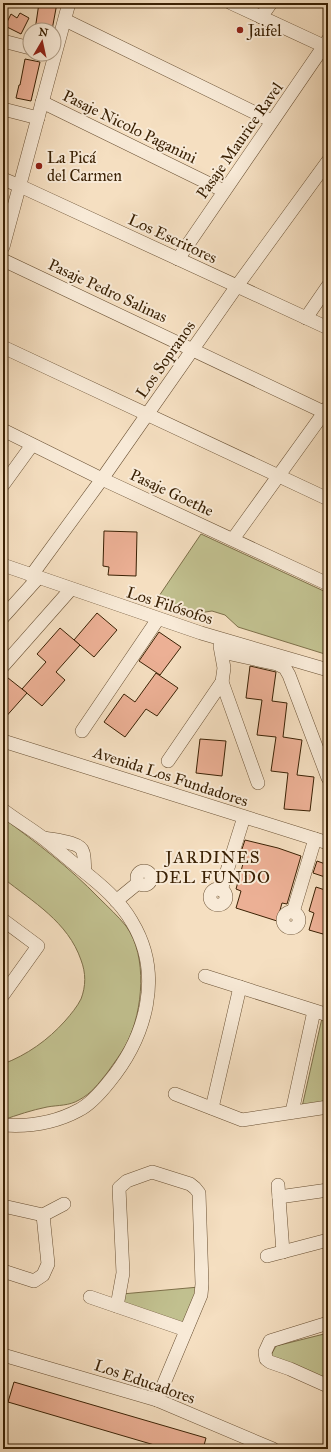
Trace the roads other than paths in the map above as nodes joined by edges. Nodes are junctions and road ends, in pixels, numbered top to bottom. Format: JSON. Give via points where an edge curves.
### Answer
{"nodes":[{"id":1,"x":69,"y":3,"type":"edge"},
{"id":2,"x":231,"y":3,"type":"edge"},
{"id":3,"x":271,"y":3,"type":"edge"},
{"id":4,"x":261,"y":17,"type":"junction"},
{"id":5,"x":64,"y":20,"type":"junction"},
{"id":6,"x":62,"y":26,"type":"edge"},
{"id":7,"x":3,"y":41,"type":"edge"},
{"id":8,"x":326,"y":45,"type":"edge"},
{"id":9,"x":22,"y":46,"type":"edge"},
{"id":10,"x":51,"y":62,"type":"edge"},
{"id":11,"x":42,"y":102,"type":"junction"},
{"id":12,"x":3,"y":109,"type":"edge"},
{"id":13,"x":38,"y":118,"type":"junction"},
{"id":14,"x":272,"y":121,"type":"junction"},
{"id":15,"x":328,"y":161,"type":"edge"},
{"id":16,"x":3,"y":179,"type":"edge"},
{"id":17,"x":20,"y":186,"type":"junction"},
{"id":18,"x":224,"y":191,"type":"junction"},
{"id":19,"x":3,"y":247,"type":"edge"},
{"id":20,"x":178,"y":259,"type":"junction"},
{"id":21,"x":3,"y":260,"type":"edge"},
{"id":22,"x":237,"y":286,"type":"junction"},
{"id":23,"x":328,"y":286,"type":"edge"},
{"id":24,"x":306,"y":318,"type":"junction"},
{"id":25,"x":328,"y":328,"type":"edge"},
{"id":26,"x":3,"y":347,"type":"edge"},
{"id":27,"x":193,"y":349,"type":"junction"},
{"id":28,"x":327,"y":411,"type":"edge"},
{"id":29,"x":148,"y":414,"type":"junction"},
{"id":30,"x":3,"y":430,"type":"edge"},
{"id":31,"x":32,"y":444,"type":"junction"},
{"id":32,"x":279,"y":476,"type":"junction"},
{"id":33,"x":102,"y":479,"type":"junction"},
{"id":34,"x":3,"y":485,"type":"edge"},
{"id":35,"x":328,"y":499,"type":"edge"},
{"id":36,"x":233,"y":539,"type":"junction"},
{"id":37,"x":3,"y":566,"type":"edge"},
{"id":38,"x":34,"y":577,"type":"junction"},
{"id":39,"x":328,"y":584,"type":"edge"},
{"id":40,"x":71,"y":589,"type":"junction"},
{"id":41,"x":3,"y":617,"type":"edge"},
{"id":42,"x":158,"y":619,"type":"junction"},
{"id":43,"x":217,"y":638,"type":"junction"},
{"id":44,"x":222,"y":652,"type":"junction"},
{"id":45,"x":3,"y":666,"type":"edge"},
{"id":46,"x":328,"y":670,"type":"edge"},
{"id":47,"x":222,"y":682,"type":"junction"},
{"id":48,"x":82,"y":731,"type":"dead end"},
{"id":49,"x":3,"y":741,"type":"edge"},
{"id":50,"x":168,"y":761,"type":"dead end"},
{"id":51,"x":328,"y":778,"type":"edge"},
{"id":52,"x":258,"y":783,"type":"dead end"},
{"id":53,"x":3,"y":810,"type":"edge"},
{"id":54,"x":244,"y":817,"type":"junction"},
{"id":55,"x":322,"y":841,"type":"edge"},
{"id":56,"x":138,"y":883,"type":"dead end"},
{"id":57,"x":221,"y":890,"type":"dead end"},
{"id":58,"x":116,"y":901,"type":"junction"},
{"id":59,"x":293,"y":912,"type":"dead end"},
{"id":60,"x":3,"y":920,"type":"edge"},
{"id":61,"x":205,"y":976,"type":"dead end"},
{"id":62,"x":240,"y":987,"type":"junction"},
{"id":63,"x":3,"y":995,"type":"edge"},
{"id":64,"x":314,"y":1011,"type":"junction"},
{"id":65,"x":328,"y":1015,"type":"edge"},
{"id":66,"x":175,"y":1094,"type":"dead end"},
{"id":67,"x":328,"y":1106,"type":"edge"},
{"id":68,"x":212,"y":1108,"type":"junction"},
{"id":69,"x":292,"y":1112,"type":"junction"},
{"id":70,"x":3,"y":1124,"type":"edge"},
{"id":71,"x":328,"y":1190,"type":"edge"},
{"id":72,"x":64,"y":1204,"type":"dead end"},
{"id":73,"x":3,"y":1206,"type":"edge"},
{"id":74,"x":43,"y":1215,"type":"junction"},
{"id":75,"x":328,"y":1240,"type":"edge"},
{"id":76,"x":283,"y":1252,"type":"junction"},
{"id":77,"x":267,"y":1256,"type":"dead end"},
{"id":78,"x":3,"y":1271,"type":"edge"},
{"id":79,"x":90,"y":1297,"type":"dead end"},
{"id":80,"x":117,"y":1306,"type":"junction"},
{"id":81,"x":328,"y":1324,"type":"edge"},
{"id":82,"x":186,"y":1330,"type":"junction"},
{"id":83,"x":3,"y":1355,"type":"edge"},
{"id":84,"x":328,"y":1386,"type":"edge"},
{"id":85,"x":157,"y":1400,"type":"junction"},
{"id":86,"x":273,"y":1449,"type":"edge"}],
"edges":[{"from":1,"to":5,"type":"street"},
{"from":2,"to":4,"type":"street"},
{"from":3,"to":4,"type":"street"},
{"from":4,"to":8,"type":"street"},
{"from":5,"to":6,"type":"street"},
{"from":5,"to":14,"type":"street"},
{"from":7,"to":9,"type":"street"},
{"from":8,"to":14,"type":"street","name":"Pasaje Maurice Ravel"},
{"from":10,"to":11,"type":"street"},
{"from":11,"to":13,"type":"street"},
{"from":11,"to":18,"type":"street","name":"Pasaje Nicolo Paganini"},
{"from":12,"to":13,"type":"street"},
{"from":13,"to":17,"type":"street"},
{"from":14,"to":18,"type":"street","name":"Pasaje Maurice Ravel"},
{"from":15,"to":22,"type":"street","name":"Los Sopranos"},
{"from":16,"to":17,"type":"street","name":"Los Escritores"},
{"from":17,"to":19,"type":"street"},
{"from":17,"to":20,"type":"street","name":"Los Escritores"},
{"from":18,"to":20,"type":"street","name":"Pasaje Maurice Ravel"},
{"from":20,"to":22,"type":"street","name":"Los Escritores"},
{"from":21,"to":27,"type":"street","name":"Pasaje Pedro Salinas"},
{"from":22,"to":24,"type":"street","name":"Los Escritores"},
{"from":22,"to":27,"type":"street","name":"Los Sopranos"},
{"from":23,"to":24,"type":"street"},
{"from":24,"to":25,"type":"street","name":"Los Escritores"},
{"from":26,"to":29,"type":"street"},
{"from":27,"to":28,"type":"street","name":"Pasaje Pedro Salinas"},
{"from":27,"to":29,"type":"street","name":"Los Sopranos"},
{"from":28,"to":32,"type":"street"},
{"from":29,"to":32,"type":"street"},
{"from":29,"to":33,"type":"street","name":"Los Sopranos"},
{"from":30,"to":31,"type":"street","name":"Pasaje Goethe"},
{"from":31,"to":33,"type":"street","name":"Pasaje Goethe"},
{"from":31,"to":34,"type":"street"},
{"from":32,"to":35,"type":"street"},
{"from":32,"to":36,"type":"street"},
{"from":33,"to":36,"type":"street","name":"Pasaje Goethe"},
{"from":33,"to":38,"type":"street","name":"Los Sopranos"},
{"from":36,"to":39,"type":"street","name":"Pasaje Goethe"},
{"from":37,"to":38,"type":"street","name":"Los Filósofos"},
{"from":38,"to":40,"type":"street","name":"Los Filósofos"},
{"from":38,"to":41,"type":"street","name":"Los Sopranos"},
{"from":40,"to":42,"type":"street","name":"Los Filósofos"},
{"from":40,"to":45,"type":"street"},
{"from":42,"to":43,"type":"street","name":"Los Filósofos"},
{"from":42,"to":48,"type":"street"},
{"from":43,"to":44,"type":"street"},
{"from":43,"to":46,"type":"street","name":"Los Filósofos"},
{"from":44,"to":47,"type":"street"},
{"from":44,"to":51,"type":"street","via":[[285,668],[290,675]]},
{"from":47,"to":50,"type":"street"},
{"from":47,"to":52,"type":"street"},
{"from":49,"to":54,"type":"street","name":"Avenida Los Fundadores"},
{"from":53,"to":58,"type":"street","via":[[101,884]]},
{"from":54,"to":55,"type":"street","name":"Avenida Los Fundadores"},
{"from":54,"to":57,"type":"street"},
{"from":55,"to":59,"type":"street"},
{"from":56,"to":58,"type":"street"},
{"from":58,"to":70,"type":"street","via":[[132,922],[148,959],[147,1005],[132,1047],[100,1093],[80,1110],[41,1124]]},
{"from":60,"to":63,"type":"street","via":[[38,946]]},
{"from":61,"to":62,"type":"street"},
{"from":62,"to":64,"type":"street"},
{"from":62,"to":68,"type":"street"},
{"from":64,"to":65,"type":"street"},
{"from":64,"to":69,"type":"street"},
{"from":66,"to":68,"type":"street"},
{"from":67,"to":69,"type":"street"},
{"from":68,"to":69,"type":"street","via":[[242,1120]]},
{"from":71,"to":76,"type":"street","via":[[279,1191]]},
{"from":72,"to":74,"type":"street"},
{"from":73,"to":74,"type":"street"},
{"from":74,"to":78,"type":"street","via":[[48,1264],[43,1275],[34,1281]]},
{"from":75,"to":76,"type":"street"},
{"from":76,"to":77,"type":"street"},
{"from":79,"to":80,"type":"street"},
{"from":80,"to":82,"type":"street"},
{"from":80,"to":82,"type":"street","via":[[123,1273],[120,1188],[127,1181],[152,1172],[190,1184],[199,1193],[202,1284],[201,1295]]},
{"from":81,"to":84,"type":"street","via":[[270,1341],[265,1352],[266,1359],[270,1362]]},
{"from":82,"to":85,"type":"street"},
{"from":83,"to":85,"type":"street","name":"Los Educadores"},
{"from":85,"to":86,"type":"street","name":"Los Educadores"}]}
